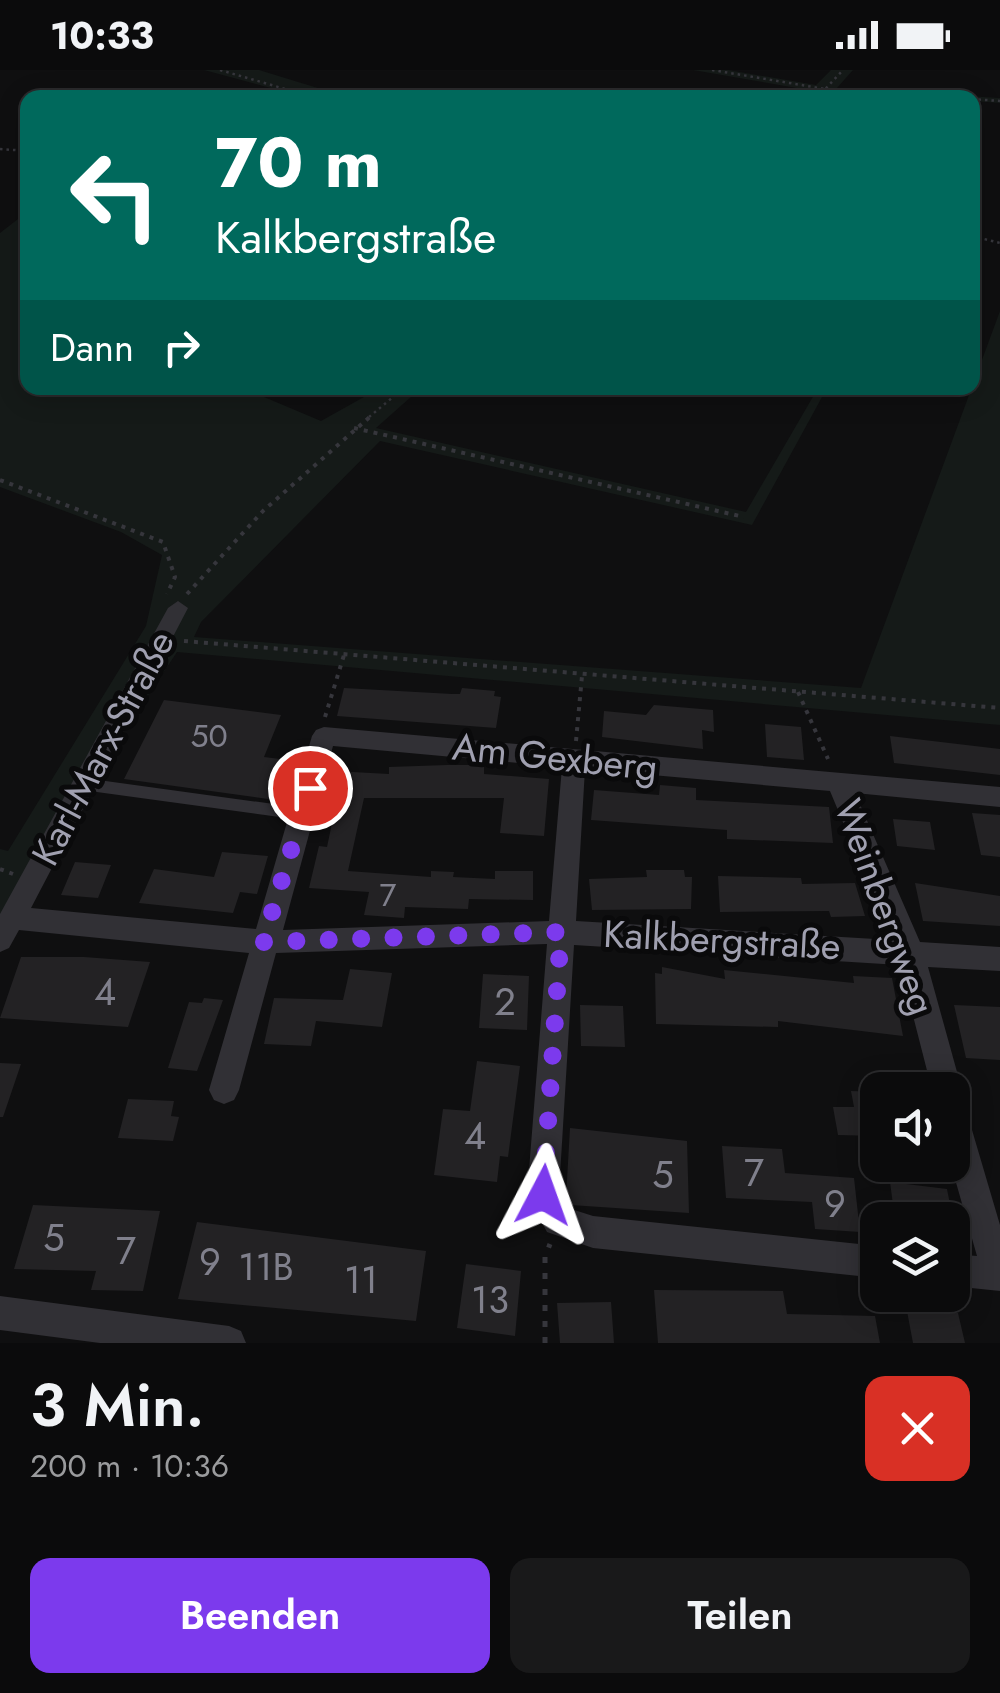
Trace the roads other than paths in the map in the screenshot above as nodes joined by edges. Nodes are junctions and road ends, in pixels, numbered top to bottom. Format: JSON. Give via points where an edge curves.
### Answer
{"nodes":[{"id":1,"x":178,"y":608,"type":"road end"},
{"id":2,"x":574,"y":760,"type":"junction"},
{"id":3,"x":838,"y":782,"type":"junction"},
{"id":4,"x":84,"y":784,"type":"junction"},
{"id":5,"x":1000,"y":797,"type":"edge"},
{"id":6,"x":302,"y":814,"type":"junction"},
{"id":7,"x":7,"y":929,"type":"edge"},
{"id":8,"x":561,"y":932,"type":"junction"},
{"id":9,"x":263,"y":942,"type":"junction"},
{"id":10,"x":910,"y":951,"type":"junction"},
{"id":11,"x":1000,"y":960,"type":"edge"},
{"id":12,"x":942,"y":1072,"type":"edge"},
{"id":13,"x":224,"y":1090,"type":"dead end"},
{"id":14,"x":970,"y":1174,"type":"edge"},
{"id":15,"x":860,"y":1260,"type":"edge"},
{"id":16,"x":970,"y":1272,"type":"edge"},
{"id":17,"x":999,"y":1275,"type":"edge"},
{"id":18,"x":0,"y":1313,"type":"edge"},
{"id":19,"x":229,"y":1343,"type":"edge"}],
"edges":[{"from":1,"to":4,"type":"street","name":"Karl-Marx-Straße"},
{"from":2,"to":3,"type":"street","name":"Am Gexberg"},
{"from":2,"to":6,"type":"street","name":"Am Gexberg","via":[[324,736]]},
{"from":2,"to":8,"type":"street"},
{"from":3,"to":5,"type":"street","name":"Am Gexberg"},
{"from":3,"to":10,"type":"street","name":"Weinbergweg"},
{"from":4,"to":6,"type":"lane"},
{"from":4,"to":7,"type":"street","name":"Karl-Marx-Straße"},
{"from":6,"to":9,"type":"street"},
{"from":7,"to":9,"type":"street","name":"Kalkbergstraße"},
{"from":8,"to":9,"type":"street","name":"Kalkbergstraße"},
{"from":8,"to":10,"type":"street","name":"Kalkbergstraße"},
{"from":8,"to":15,"type":"street","via":[[543,1195],[558,1222],[594,1232]]},
{"from":9,"to":13,"type":"street"},
{"from":10,"to":11,"type":"street","name":"Kalkbergstraße"},
{"from":10,"to":12,"type":"street","name":"Weinbergweg"},
{"from":14,"to":17,"type":"street"},
{"from":16,"to":17,"type":"street"},
{"from":18,"to":19,"type":"street"}]}
